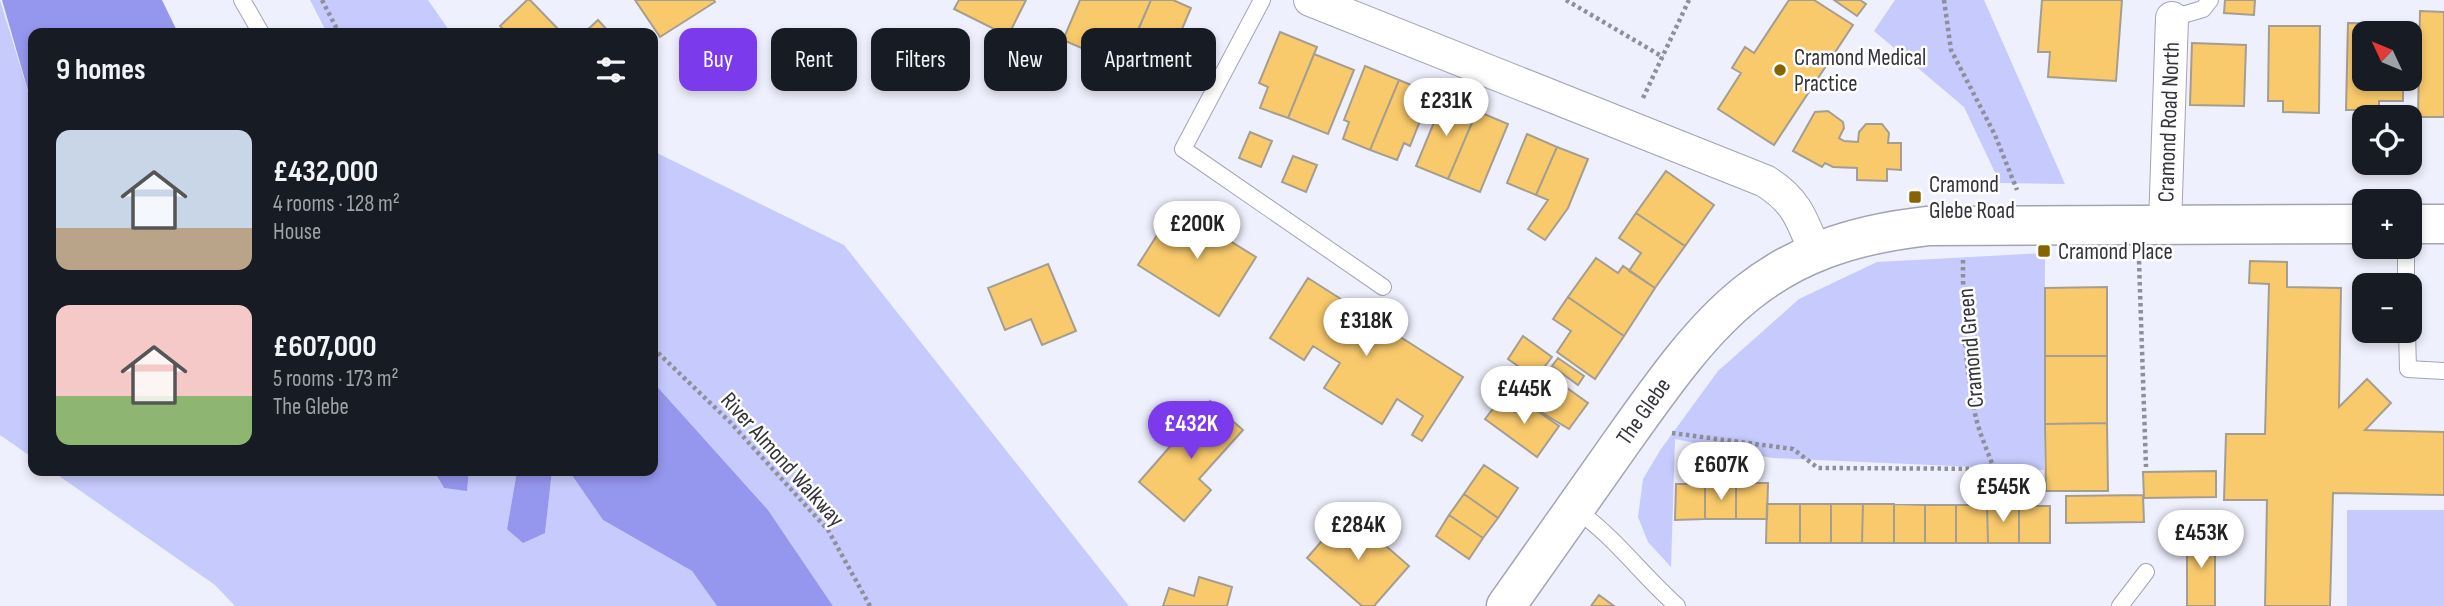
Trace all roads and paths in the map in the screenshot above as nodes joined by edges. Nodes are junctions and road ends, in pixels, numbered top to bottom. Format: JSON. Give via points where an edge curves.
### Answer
{"nodes":[{"id":1,"x":242,"y":0,"type":"edge"},
{"id":2,"x":322,"y":0,"type":"edge"},
{"id":3,"x":1262,"y":0,"type":"edge"},
{"id":4,"x":1310,"y":0,"type":"edge"},
{"id":5,"x":1566,"y":0,"type":"edge"},
{"id":6,"x":1689,"y":0,"type":"edge"},
{"id":7,"x":1944,"y":0,"type":"edge"},
{"id":8,"x":2210,"y":0,"type":"edge"},
{"id":9,"x":2172,"y":18,"type":"joint"},
{"id":10,"x":258,"y":28,"type":"edge"},
{"id":11,"x":336,"y":28,"type":"edge"},
{"id":12,"x":1662,"y":57,"type":"junction"},
{"id":13,"x":1629,"y":128,"type":"junction"},
{"id":14,"x":2030,"y":224,"type":"junction"},
{"id":15,"x":2352,"y":224,"type":"edge"},
{"id":16,"x":2422,"y":224,"type":"edge"},
{"id":17,"x":2444,"y":224,"type":"edge"},
{"id":18,"x":1962,"y":225,"type":"junction"},
{"id":19,"x":2152,"y":225,"type":"junction"},
{"id":20,"x":1815,"y":252,"type":"junction"},
{"id":21,"x":1383,"y":287,"type":"dead end"},
{"id":22,"x":2407,"y":343,"type":"edge"},
{"id":23,"x":658,"y":353,"type":"edge"},
{"id":24,"x":2444,"y":371,"type":"edge"},
{"id":25,"x":1642,"y":414,"type":"junction"},
{"id":26,"x":2146,"y":467,"type":"dead end"},
{"id":27,"x":1994,"y":469,"type":"junction"},
{"id":28,"x":2020,"y":469,"type":"dead end"},
{"id":29,"x":1575,"y":509,"type":"junction"},
{"id":30,"x":2146,"y":572,"type":"dead end"},
{"id":31,"x":870,"y":606,"type":"edge"},
{"id":32,"x":1506,"y":606,"type":"edge"},
{"id":33,"x":1677,"y":606,"type":"edge"},
{"id":34,"x":2120,"y":606,"type":"edge"}],
"edges":[{"from":1,"to":10,"type":"lane"},
{"from":2,"to":11,"type":"path"},
{"from":3,"to":21,"type":"lane","via":[[1183,149]]},
{"from":4,"to":13,"type":"street"},
{"from":5,"to":12,"type":"path"},
{"from":6,"to":12,"type":"path"},
{"from":7,"to":14,"type":"path","via":[[1951,50],[1995,135]]},
{"from":8,"to":9,"type":"lane","via":[[2203,9]]},
{"from":9,"to":19,"type":"street","name":"Cramond Road North"},
{"from":12,"to":13,"type":"path"},
{"from":13,"to":20,"type":"street","via":[[1765,181],[1784,193],[1798,212]]},
{"from":14,"to":18,"type":"street","name":"Cramond Road North"},
{"from":14,"to":19,"type":"street","name":"Cramond Road North"},
{"from":15,"to":19,"type":"street","name":"Cramond Road North"},
{"from":16,"to":17,"type":"street"},
{"from":18,"to":20,"type":"street","name":"Cramond Road North","via":[[1882,231]]},
{"from":18,"to":27,"type":"path","name":"Cramond Green","via":[[1964,328],[1976,418]]},
{"from":19,"to":26,"type":"path"},
{"from":20,"to":25,"type":"street","name":"The Glebe","via":[[1760,282],[1716,318]]},
{"from":22,"to":24,"type":"lane","via":[[2408,369]]},
{"from":23,"to":31,"type":"path","name":"River Almond Walkway","via":[[730,422],[828,530]]},
{"from":25,"to":27,"type":"path","via":[[1668,432],[1793,449],[1818,468]]},
{"from":25,"to":29,"type":"street","name":"The Glebe"},
{"from":27,"to":28,"type":"path"},
{"from":29,"to":32,"type":"street","name":"The Glebe"},
{"from":29,"to":33,"type":"lane","via":[[1595,522]]},
{"from":30,"to":34,"type":"lane"}]}
